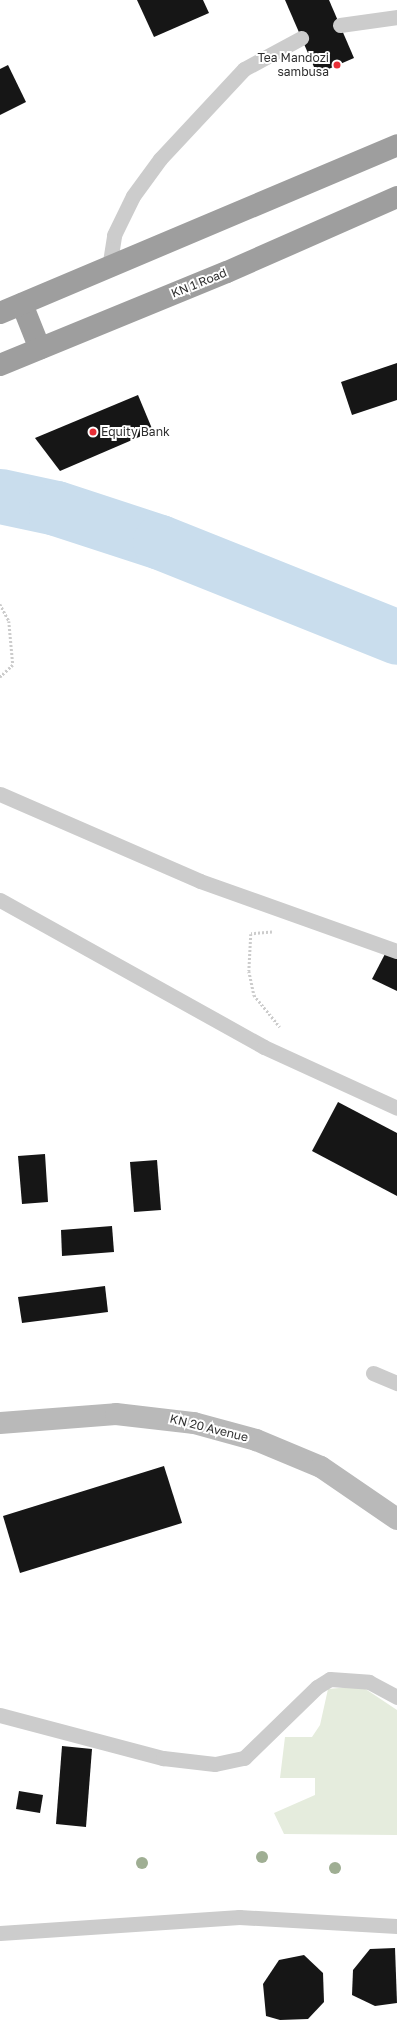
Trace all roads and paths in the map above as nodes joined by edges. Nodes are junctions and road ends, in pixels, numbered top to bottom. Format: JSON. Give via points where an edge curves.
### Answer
{"nodes":[{"id":1,"x":397,"y":17,"type":"edge"},
{"id":2,"x":340,"y":25,"type":"dead end"},
{"id":3,"x":302,"y":38,"type":"dead end"},
{"id":4,"x":397,"y":145,"type":"edge"},
{"id":5,"x":397,"y":197,"type":"edge"},
{"id":6,"x":109,"y":268,"type":"junction"},
{"id":7,"x":22,"y":304,"type":"junction"},
{"id":8,"x":0,"y":313,"type":"edge"},
{"id":9,"x":40,"y":349,"type":"junction"},
{"id":10,"x":0,"y":366,"type":"edge"},
{"id":11,"x":0,"y":604,"type":"edge"},
{"id":12,"x":0,"y":677,"type":"edge"},
{"id":13,"x":0,"y":794,"type":"edge"},
{"id":14,"x":0,"y":900,"type":"edge"},
{"id":15,"x":283,"y":912,"type":"junction"},
{"id":16,"x":397,"y":951,"type":"edge"},
{"id":17,"x":294,"y":1061,"type":"junction"},
{"id":18,"x":397,"y":1108,"type":"edge"},
{"id":19,"x":373,"y":1373,"type":"dead end"},
{"id":20,"x":397,"y":1383,"type":"edge"},
{"id":21,"x":0,"y":1423,"type":"edge"},
{"id":22,"x":397,"y":1519,"type":"edge"},
{"id":23,"x":397,"y":1697,"type":"edge"},
{"id":24,"x":0,"y":1715,"type":"edge"},
{"id":25,"x":397,"y":1926,"type":"edge"},
{"id":26,"x":0,"y":1933,"type":"edge"}],
"edges":[{"from":1,"to":2,"type":"lane"},
{"from":3,"to":6,"type":"lane","via":[[244,69],[160,159],[133,196],[114,235]]},
{"from":4,"to":6,"type":"highway"},
{"from":5,"to":9,"type":"highway","name":"KN 1 Road"},
{"from":6,"to":7,"type":"highway"},
{"from":7,"to":8,"type":"highway"},
{"from":7,"to":9,"type":"highway"},
{"from":9,"to":10,"type":"highway","name":"KN 1 Road"},
{"from":11,"to":12,"type":"path","via":[[9,621],[13,665]]},
{"from":13,"to":15,"type":"lane","via":[[200,881]]},
{"from":14,"to":17,"type":"lane"},
{"from":15,"to":16,"type":"lane"},
{"from":15,"to":17,"type":"path","via":[[271,934],[252,934],[249,971],[254,995],[278,1024]]},
{"from":17,"to":18,"type":"lane"},
{"from":19,"to":20,"type":"lane"},
{"from":21,"to":22,"type":"main road","name":"KN 20 Avenue","via":[[116,1414],[194,1423],[256,1440],[321,1466]]},
{"from":23,"to":24,"type":"lane","via":[[369,1682],[330,1679],[317,1686],[244,1758],[215,1764],[163,1758]]},
{"from":25,"to":26,"type":"lane","via":[[239,1917]]}]}
